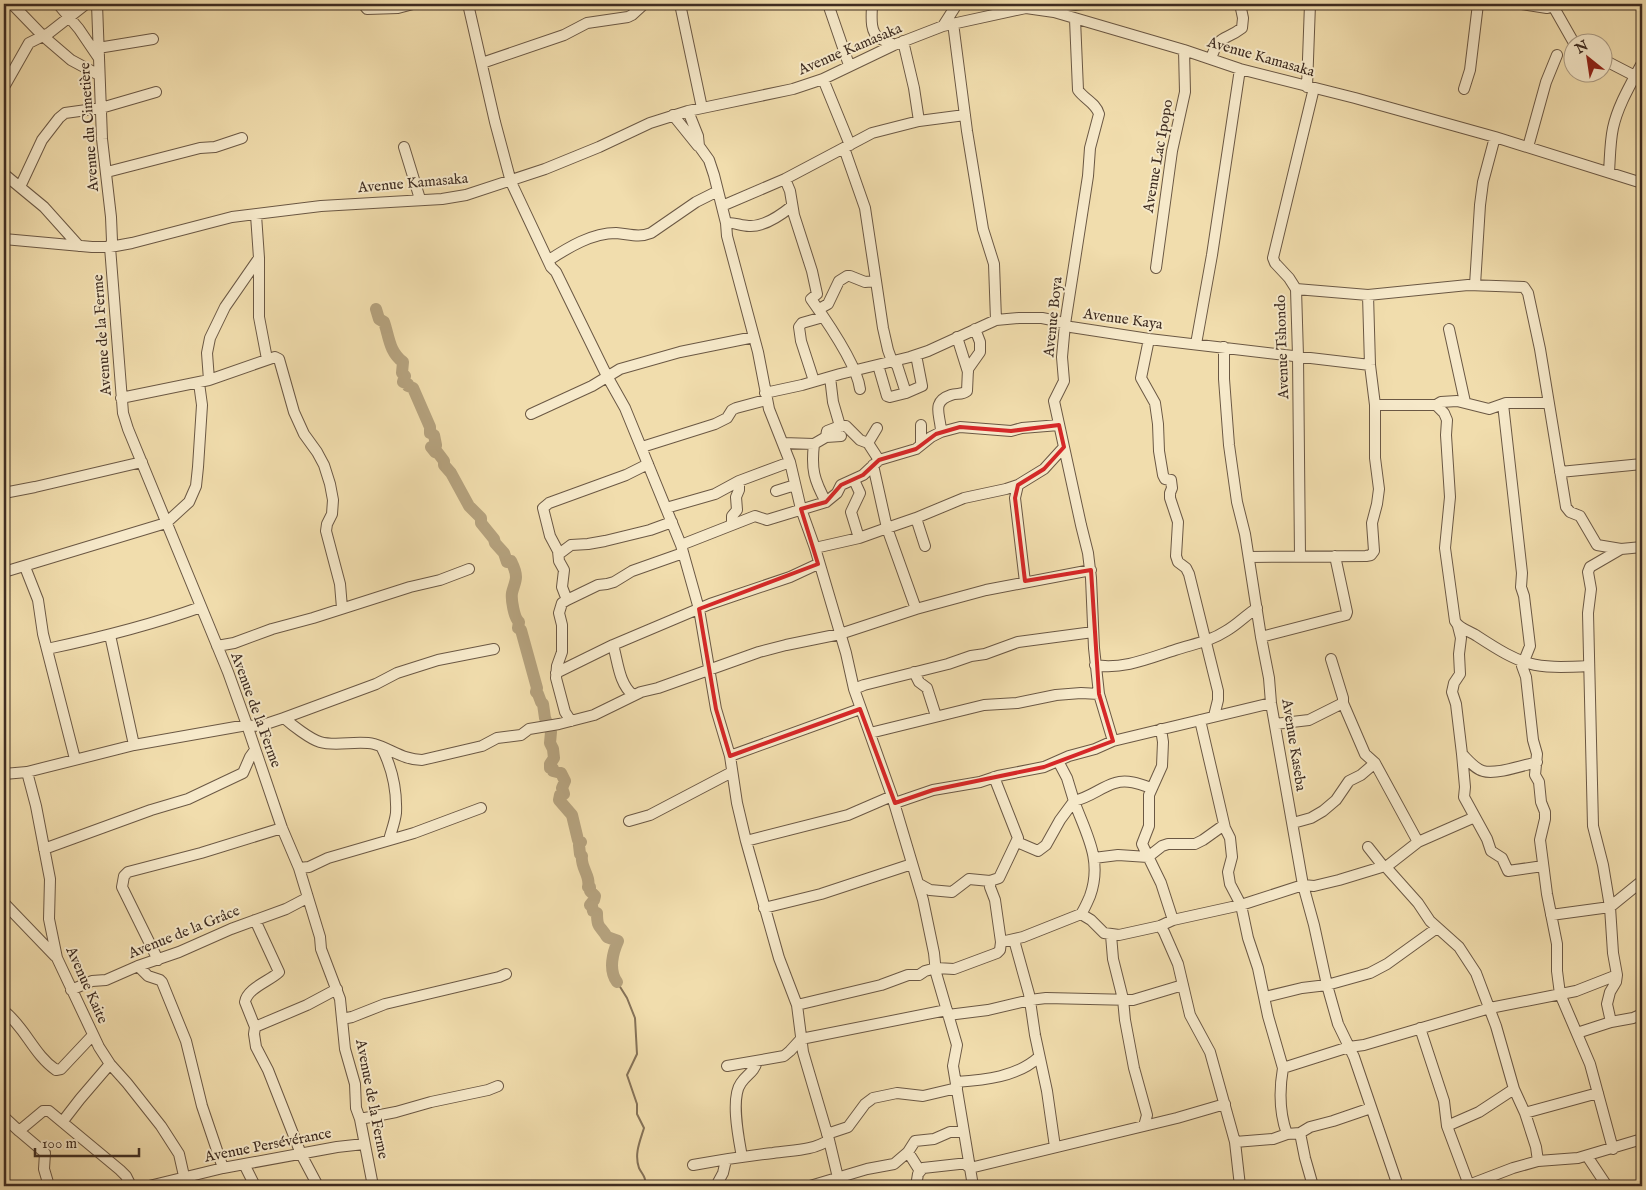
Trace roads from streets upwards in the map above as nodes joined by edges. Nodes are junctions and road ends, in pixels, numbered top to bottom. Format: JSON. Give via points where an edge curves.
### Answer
{"nodes":[{"id":1,"x":12,"y":4,"type":"edge"},
{"id":2,"x":58,"y":4,"type":"edge"},
{"id":3,"x":86,"y":4,"type":"edge"},
{"id":4,"x":97,"y":4,"type":"edge"},
{"id":5,"x":363,"y":4,"type":"edge"},
{"id":6,"x":413,"y":4,"type":"edge"},
{"id":7,"x":468,"y":4,"type":"edge"},
{"id":8,"x":644,"y":4,"type":"edge"},
{"id":9,"x":680,"y":4,"type":"edge"},
{"id":10,"x":828,"y":4,"type":"edge"},
{"id":11,"x":872,"y":4,"type":"edge"},
{"id":12,"x":957,"y":4,"type":"edge"},
{"id":13,"x":1071,"y":4,"type":"edge"},
{"id":14,"x":1084,"y":4,"type":"edge"},
{"id":15,"x":1240,"y":4,"type":"edge"},
{"id":16,"x":1310,"y":4,"type":"edge"},
{"id":17,"x":1478,"y":4,"type":"edge"},
{"id":18,"x":1522,"y":4,"type":"edge"},
{"id":19,"x":1553,"y":5,"type":"edge"},
{"id":20,"x":1009,"y":8,"type":"edge"},
{"id":21,"x":1040,"y":9,"type":"junction"},
{"id":22,"x":70,"y":17,"type":"junction"},
{"id":23,"x":1075,"y":19,"type":"junction"},
{"id":24,"x":948,"y":24,"type":"junction"},
{"id":25,"x":1568,"y":32,"type":"edge"},
{"id":26,"x":43,"y":36,"type":"junction"},
{"id":27,"x":153,"y":39,"type":"dead end"},
{"id":28,"x":898,"y":43,"type":"junction"},
{"id":29,"x":1184,"y":50,"type":"junction"},
{"id":30,"x":98,"y":53,"type":"junction"},
{"id":31,"x":1557,"y":55,"type":"dead end"},
{"id":32,"x":1211,"y":59,"type":"junction"},
{"id":33,"x":482,"y":63,"type":"junction"},
{"id":34,"x":1642,"y":63,"type":"edge"},
{"id":35,"x":850,"y":65,"type":"junction"},
{"id":36,"x":1614,"y":65,"type":"edge"},
{"id":37,"x":1240,"y":69,"type":"junction"},
{"id":38,"x":99,"y":75,"type":"junction"},
{"id":39,"x":1635,"y":76,"type":"junction"},
{"id":40,"x":823,"y":79,"type":"junction"},
{"id":41,"x":4,"y":87,"type":"edge"},
{"id":42,"x":1311,"y":88,"type":"junction"},
{"id":43,"x":1464,"y":89,"type":"dead end"},
{"id":44,"x":156,"y":92,"type":"dead end"},
{"id":45,"x":100,"y":108,"type":"junction"},
{"id":46,"x":702,"y":108,"type":"junction"},
{"id":47,"x":688,"y":111,"type":"junction"},
{"id":48,"x":673,"y":115,"type":"junction"},
{"id":49,"x":965,"y":115,"type":"junction"},
{"id":50,"x":919,"y":121,"type":"junction"},
{"id":51,"x":1495,"y":137,"type":"junction"},
{"id":52,"x":242,"y":138,"type":"dead end"},
{"id":53,"x":699,"y":146,"type":"junction"},
{"id":54,"x":847,"y":146,"type":"junction"},
{"id":55,"x":404,"y":147,"type":"dead end"},
{"id":56,"x":1528,"y":147,"type":"junction"},
{"id":57,"x":107,"y":172,"type":"junction"},
{"id":58,"x":1609,"y":172,"type":"junction"},
{"id":59,"x":4,"y":174,"type":"edge"},
{"id":60,"x":784,"y":179,"type":"junction"},
{"id":61,"x":511,"y":182,"type":"junction"},
{"id":62,"x":1642,"y":183,"type":"edge"},
{"id":63,"x":20,"y":187,"type":"junction"},
{"id":64,"x":718,"y":191,"type":"junction"},
{"id":65,"x":420,"y":199,"type":"junction"},
{"id":66,"x":722,"y":206,"type":"junction"},
{"id":67,"x":792,"y":206,"type":"junction"},
{"id":68,"x":256,"y":215,"type":"junction"},
{"id":69,"x":726,"y":223,"type":"junction"},
{"id":70,"x":4,"y":239,"type":"edge"},
{"id":71,"x":79,"y":246,"type":"junction"},
{"id":72,"x":110,"y":247,"type":"junction"},
{"id":73,"x":259,"y":258,"type":"junction"},
{"id":74,"x":549,"y":260,"type":"junction"},
{"id":75,"x":1156,"y":268,"type":"dead end"},
{"id":76,"x":876,"y":281,"type":"junction"},
{"id":77,"x":1475,"y":285,"type":"junction"},
{"id":78,"x":1296,"y":288,"type":"junction"},
{"id":79,"x":1368,"y":295,"type":"junction"},
{"id":80,"x":821,"y":313,"type":"junction"},
{"id":81,"x":996,"y":320,"type":"junction"},
{"id":82,"x":1065,"y":324,"type":"junction"},
{"id":83,"x":975,"y":328,"type":"junction"},
{"id":84,"x":1450,"y":329,"type":"dead end"},
{"id":85,"x":754,"y":337,"type":"junction"},
{"id":86,"x":957,"y":337,"type":"junction"},
{"id":87,"x":1149,"y":339,"type":"junction"},
{"id":88,"x":1196,"y":344,"type":"junction"},
{"id":89,"x":1224,"y":347,"type":"junction"},
{"id":90,"x":916,"y":355,"type":"junction"},
{"id":91,"x":1298,"y":356,"type":"junction"},
{"id":92,"x":268,"y":359,"type":"junction"},
{"id":93,"x":885,"y":363,"type":"junction"},
{"id":94,"x":1370,"y":364,"type":"junction"},
{"id":95,"x":856,"y":371,"type":"junction"},
{"id":96,"x":968,"y":372,"type":"junction"},
{"id":97,"x":607,"y":376,"type":"junction"},
{"id":98,"x":830,"y":377,"type":"junction"},
{"id":99,"x":209,"y":380,"type":"junction"},
{"id":100,"x":814,"y":381,"type":"junction"},
{"id":101,"x":199,"y":383,"type":"junction"},
{"id":102,"x":860,"y":388,"type":"dead end"},
{"id":103,"x":906,"y":393,"type":"junction"},
{"id":104,"x":766,"y":397,"type":"junction"},
{"id":105,"x":121,"y":398,"type":"junction"},
{"id":106,"x":1465,"y":402,"type":"junction"},
{"id":107,"x":1548,"y":402,"type":"junction"},
{"id":108,"x":1503,"y":404,"type":"junction"},
{"id":109,"x":1375,"y":405,"type":"junction"},
{"id":110,"x":1436,"y":405,"type":"junction"},
{"id":111,"x":532,"y":414,"type":"dead end"},
{"id":112,"x":921,"y":425,"type":"dead end"},
{"id":113,"x":1059,"y":425,"type":"junction"},
{"id":114,"x":876,"y":428,"type":"dead end"},
{"id":115,"x":840,"y":431,"type":"junction"},
{"id":116,"x":941,"y":432,"type":"junction"},
{"id":117,"x":783,"y":443,"type":"junction"},
{"id":118,"x":868,"y":443,"type":"junction"},
{"id":119,"x":814,"y":444,"type":"junction"},
{"id":120,"x":921,"y":445,"type":"junction"},
{"id":121,"x":642,"y":447,"type":"junction"},
{"id":122,"x":1064,"y":447,"type":"junction"},
{"id":123,"x":142,"y":462,"type":"junction"},
{"id":124,"x":790,"y":462,"type":"junction"},
{"id":125,"x":876,"y":462,"type":"junction"},
{"id":126,"x":648,"y":464,"type":"junction"},
{"id":127,"x":1642,"y":464,"type":"edge"},
{"id":128,"x":1560,"y":472,"type":"junction"},
{"id":129,"x":854,"y":480,"type":"junction"},
{"id":130,"x":739,"y":481,"type":"junction"},
{"id":131,"x":1018,"y":484,"type":"junction"},
{"id":132,"x":795,"y":485,"type":"junction"},
{"id":133,"x":776,"y":490,"type":"dead end"},
{"id":134,"x":4,"y":492,"type":"edge"},
{"id":135,"x":826,"y":502,"type":"junction"},
{"id":136,"x":666,"y":508,"type":"junction"},
{"id":137,"x":801,"y":509,"type":"junction"},
{"id":138,"x":916,"y":518,"type":"junction"},
{"id":139,"x":672,"y":522,"type":"junction"},
{"id":140,"x":166,"y":523,"type":"junction"},
{"id":141,"x":732,"y":524,"type":"junction"},
{"id":142,"x":887,"y":528,"type":"junction"},
{"id":143,"x":859,"y":538,"type":"junction"},
{"id":144,"x":1597,"y":545,"type":"junction"},
{"id":145,"x":925,"y":546,"type":"dead end"},
{"id":146,"x":1642,"y":546,"type":"edge"},
{"id":147,"x":815,"y":548,"type":"junction"},
{"id":148,"x":682,"y":549,"type":"junction"},
{"id":149,"x":1621,"y":549,"type":"junction"},
{"id":150,"x":559,"y":554,"type":"junction"},
{"id":151,"x":1249,"y":556,"type":"junction"},
{"id":152,"x":1300,"y":556,"type":"junction"},
{"id":153,"x":1335,"y":556,"type":"junction"},
{"id":154,"x":1598,"y":561,"type":"junction"},
{"id":155,"x":818,"y":564,"type":"junction"},
{"id":156,"x":26,"y":567,"type":"junction"},
{"id":157,"x":469,"y":569,"type":"dead end"},
{"id":158,"x":1091,"y":570,"type":"junction"},
{"id":159,"x":4,"y":572,"type":"edge"},
{"id":160,"x":1025,"y":582,"type":"junction"},
{"id":161,"x":567,"y":600,"type":"junction"},
{"id":162,"x":201,"y":607,"type":"junction"},
{"id":163,"x":342,"y":608,"type":"junction"},
{"id":164,"x":1257,"y":608,"type":"junction"},
{"id":165,"x":699,"y":609,"type":"junction"},
{"id":166,"x":916,"y":609,"type":"junction"},
{"id":167,"x":1458,"y":626,"type":"junction"},
{"id":168,"x":1093,"y":632,"type":"junction"},
{"id":169,"x":840,"y":634,"type":"junction"},
{"id":170,"x":110,"y":635,"type":"junction"},
{"id":171,"x":1261,"y":637,"type":"junction"},
{"id":172,"x":1206,"y":642,"type":"junction"},
{"id":173,"x":613,"y":645,"type":"junction"},
{"id":174,"x":217,"y":646,"type":"junction"},
{"id":175,"x":47,"y":649,"type":"junction"},
{"id":176,"x":494,"y":649,"type":"dead end"},
{"id":177,"x":1331,"y":659,"type":"dead end"},
{"id":178,"x":1523,"y":663,"type":"junction"},
{"id":179,"x":1096,"y":665,"type":"junction"},
{"id":180,"x":1588,"y":666,"type":"junction"},
{"id":181,"x":710,"y":670,"type":"junction"},
{"id":182,"x":914,"y":672,"type":"junction"},
{"id":183,"x":556,"y":673,"type":"junction"},
{"id":184,"x":854,"y":689,"type":"junction"},
{"id":185,"x":1099,"y":694,"type":"junction"},
{"id":186,"x":633,"y":696,"type":"junction"},
{"id":187,"x":1271,"y":703,"type":"junction"},
{"id":188,"x":1343,"y":703,"type":"junction"},
{"id":189,"x":860,"y":709,"type":"junction"},
{"id":190,"x":936,"y":716,"type":"junction"},
{"id":191,"x":1214,"y":716,"type":"junction"},
{"id":192,"x":284,"y":718,"type":"junction"},
{"id":193,"x":1200,"y":720,"type":"junction"},
{"id":194,"x":571,"y":721,"type":"junction"},
{"id":195,"x":1275,"y":724,"type":"junction"},
{"id":196,"x":247,"y":725,"type":"junction"},
{"id":197,"x":1161,"y":729,"type":"junction"},
{"id":198,"x":870,"y":733,"type":"junction"},
{"id":199,"x":1113,"y":741,"type":"junction"},
{"id":200,"x":134,"y":745,"type":"junction"},
{"id":201,"x":382,"y":748,"type":"junction"},
{"id":202,"x":255,"y":750,"type":"junction"},
{"id":203,"x":1462,"y":754,"type":"junction"},
{"id":204,"x":730,"y":756,"type":"junction"},
{"id":205,"x":75,"y":759,"type":"junction"},
{"id":206,"x":1058,"y":761,"type":"junction"},
{"id":207,"x":1537,"y":762,"type":"junction"},
{"id":208,"x":1375,"y":763,"type":"junction"},
{"id":209,"x":27,"y":772,"type":"junction"},
{"id":210,"x":732,"y":772,"type":"junction"},
{"id":211,"x":4,"y":774,"type":"edge"},
{"id":212,"x":994,"y":777,"type":"junction"},
{"id":213,"x":1151,"y":788,"type":"junction"},
{"id":214,"x":894,"y":800,"type":"junction"},
{"id":215,"x":1074,"y":801,"type":"junction"},
{"id":216,"x":481,"y":808,"type":"dead end"},
{"id":217,"x":1475,"y":817,"type":"junction"},
{"id":218,"x":629,"y":821,"type":"dead end"},
{"id":219,"x":1292,"y":823,"type":"junction"},
{"id":220,"x":1224,"y":825,"type":"junction"},
{"id":221,"x":282,"y":828,"type":"junction"},
{"id":222,"x":389,"y":840,"type":"junction"},
{"id":223,"x":746,"y":841,"type":"junction"},
{"id":224,"x":1017,"y":842,"type":"junction"},
{"id":225,"x":1418,"y":842,"type":"junction"},
{"id":226,"x":1368,"y":847,"type":"dead end"},
{"id":227,"x":44,"y":849,"type":"junction"},
{"id":228,"x":1148,"y":857,"type":"junction"},
{"id":229,"x":1094,"y":858,"type":"junction"},
{"id":230,"x":912,"y":864,"type":"junction"},
{"id":231,"x":1385,"y":866,"type":"junction"},
{"id":232,"x":1543,"y":866,"type":"junction"},
{"id":233,"x":299,"y":868,"type":"junction"},
{"id":234,"x":990,"y":881,"type":"junction"},
{"id":235,"x":1642,"y":881,"type":"edge"},
{"id":236,"x":919,"y":884,"type":"junction"},
{"id":237,"x":1302,"y":885,"type":"junction"},
{"id":238,"x":930,"y":890,"type":"junction"},
{"id":239,"x":307,"y":898,"type":"junction"},
{"id":240,"x":923,"y":900,"type":"junction"},
{"id":241,"x":4,"y":903,"type":"edge"},
{"id":242,"x":1241,"y":905,"type":"junction"},
{"id":243,"x":1610,"y":907,"type":"junction"},
{"id":244,"x":764,"y":908,"type":"junction"},
{"id":245,"x":1081,"y":914,"type":"junction"},
{"id":246,"x":1551,"y":915,"type":"junction"},
{"id":247,"x":255,"y":920,"type":"junction"},
{"id":248,"x":1173,"y":920,"type":"junction"},
{"id":249,"x":1160,"y":926,"type":"junction"},
{"id":250,"x":1437,"y":928,"type":"junction"},
{"id":251,"x":1111,"y":935,"type":"junction"},
{"id":252,"x":1014,"y":940,"type":"junction"},
{"id":253,"x":1001,"y":942,"type":"junction"},
{"id":254,"x":57,"y":958,"type":"junction"},
{"id":255,"x":158,"y":960,"type":"junction"},
{"id":256,"x":138,"y":966,"type":"junction"},
{"id":257,"x":936,"y":968,"type":"junction"},
{"id":258,"x":506,"y":974,"type":"dead end"},
{"id":259,"x":1617,"y":975,"type":"junction"},
{"id":260,"x":1183,"y":985,"type":"junction"},
{"id":261,"x":1327,"y":985,"type":"junction"},
{"id":262,"x":71,"y":990,"type":"junction"},
{"id":263,"x":336,"y":990,"type":"junction"},
{"id":264,"x":1560,"y":994,"type":"junction"},
{"id":265,"x":1265,"y":997,"type":"junction"},
{"id":266,"x":1123,"y":999,"type":"junction"},
{"id":267,"x":1030,"y":1000,"type":"junction"},
{"id":268,"x":797,"y":1005,"type":"junction"},
{"id":269,"x":1490,"y":1008,"type":"junction"},
{"id":270,"x":4,"y":1011,"type":"edge"},
{"id":271,"x":947,"y":1013,"type":"junction"},
{"id":272,"x":1641,"y":1018,"type":"edge"},
{"id":273,"x":342,"y":1019,"type":"junction"},
{"id":274,"x":1610,"y":1022,"type":"junction"},
{"id":275,"x":255,"y":1027,"type":"junction"},
{"id":276,"x":1420,"y":1028,"type":"junction"},
{"id":277,"x":1577,"y":1033,"type":"junction"},
{"id":278,"x":93,"y":1035,"type":"junction"},
{"id":279,"x":801,"y":1039,"type":"junction"},
{"id":280,"x":1349,"y":1047,"type":"junction"},
{"id":281,"x":1039,"y":1057,"type":"junction"},
{"id":282,"x":757,"y":1062,"type":"junction"},
{"id":283,"x":110,"y":1064,"type":"junction"},
{"id":284,"x":727,"y":1066,"type":"dead end"},
{"id":285,"x":1284,"y":1068,"type":"junction"},
{"id":286,"x":956,"y":1085,"type":"junction"},
{"id":287,"x":498,"y":1086,"type":"dead end"},
{"id":288,"x":1514,"y":1090,"type":"junction"},
{"id":289,"x":1598,"y":1093,"type":"junction"},
{"id":290,"x":1225,"y":1104,"type":"junction"},
{"id":291,"x":1371,"y":1108,"type":"junction"},
{"id":292,"x":1525,"y":1113,"type":"junction"},
{"id":293,"x":4,"y":1117,"type":"edge"},
{"id":294,"x":360,"y":1119,"type":"junction"},
{"id":295,"x":63,"y":1121,"type":"junction"},
{"id":296,"x":1144,"y":1126,"type":"junction"},
{"id":297,"x":1447,"y":1126,"type":"junction"},
{"id":298,"x":19,"y":1131,"type":"junction"},
{"id":299,"x":963,"y":1132,"type":"junction"},
{"id":300,"x":1300,"y":1133,"type":"junction"},
{"id":301,"x":1287,"y":1134,"type":"junction"},
{"id":302,"x":828,"y":1137,"type":"junction"},
{"id":303,"x":1642,"y":1139,"type":"edge"},
{"id":304,"x":1235,"y":1142,"type":"junction"},
{"id":305,"x":364,"y":1144,"type":"junction"},
{"id":306,"x":1055,"y":1147,"type":"junction"},
{"id":307,"x":1613,"y":1149,"type":"junction"},
{"id":308,"x":908,"y":1152,"type":"junction"},
{"id":309,"x":301,"y":1154,"type":"junction"},
{"id":310,"x":1587,"y":1156,"type":"junction"},
{"id":311,"x":742,"y":1157,"type":"junction"},
{"id":312,"x":726,"y":1160,"type":"junction"},
{"id":313,"x":1538,"y":1161,"type":"junction"},
{"id":314,"x":244,"y":1164,"type":"junction"},
{"id":315,"x":693,"y":1165,"type":"dead end"},
{"id":316,"x":224,"y":1168,"type":"junction"},
{"id":317,"x":970,"y":1168,"type":"junction"},
{"id":318,"x":920,"y":1171,"type":"junction"},
{"id":319,"x":184,"y":1176,"type":"junction"},
{"id":320,"x":839,"y":1182,"type":"edge"},
{"id":321,"x":1468,"y":1185,"type":"edge"},
{"id":322,"x":49,"y":1186,"type":"edge"},
{"id":323,"x":131,"y":1186,"type":"edge"},
{"id":324,"x":149,"y":1186,"type":"edge"},
{"id":325,"x":255,"y":1186,"type":"edge"},
{"id":326,"x":318,"y":1186,"type":"edge"},
{"id":327,"x":373,"y":1186,"type":"edge"},
{"id":328,"x":716,"y":1186,"type":"edge"},
{"id":329,"x":810,"y":1186,"type":"edge"},
{"id":330,"x":916,"y":1186,"type":"edge"},
{"id":331,"x":973,"y":1186,"type":"edge"},
{"id":332,"x":1240,"y":1186,"type":"edge"},
{"id":333,"x":1313,"y":1186,"type":"edge"},
{"id":334,"x":1398,"y":1186,"type":"edge"},
{"id":335,"x":1607,"y":1186,"type":"edge"}],
"edges":[{"from":1,"to":26,"type":"street"},
{"from":2,"to":22,"type":"street"},
{"from":3,"to":22,"type":"street"},
{"from":4,"to":30,"type":"street","name":"Avenue du Cimetière"},
{"from":5,"to":6,"type":"street","via":[[367,9],[380,10]]},
{"from":7,"to":33,"type":"street"},
{"from":8,"to":33,"type":"street","via":[[628,17],[587,23],[564,35]]},
{"from":9,"to":46,"type":"street"},
{"from":10,"to":35,"type":"street"},
{"from":11,"to":28,"type":"street","via":[[875,34],[878,38]]},
{"from":12,"to":24,"type":"street"},
{"from":13,"to":14,"type":"street"},
{"from":13,"to":21,"type":"street"},
{"from":15,"to":32,"type":"street","via":[[1242,28],[1216,44]]},
{"from":16,"to":42,"type":"street","name":"Avenue Tshondo"},
{"from":17,"to":43,"type":"street","via":[[1470,70]]},
{"from":18,"to":19,"type":"street","via":[[1546,8]]},
{"from":19,"to":25,"type":"street"},
{"from":20,"to":21,"type":"street","name":"Avenue Kamasaka"},
{"from":20,"to":24,"type":"street","name":"Avenue Kamasaka"},
{"from":21,"to":23,"type":"street","name":"Avenue Kamasaka"},
{"from":22,"to":26,"type":"street"},
{"from":22,"to":30,"type":"street"},
{"from":23,"to":29,"type":"street","name":"Avenue Kamasaka"},
{"from":23,"to":82,"type":"street","name":"Avenue Boya","via":[[1078,90],[1099,114],[1090,148]]},
{"from":24,"to":28,"type":"street","name":"Avenue Kamasaka"},
{"from":24,"to":49,"type":"street"},
{"from":26,"to":38,"type":"street","via":[[71,60]]},
{"from":26,"to":41,"type":"street","via":[[26,47]]},
{"from":27,"to":30,"type":"street"},
{"from":28,"to":35,"type":"street","name":"Avenue Kamasaka"},
{"from":28,"to":50,"type":"street","via":[[914,88]]},
{"from":29,"to":32,"type":"street","name":"Avenue Kamasaka"},
{"from":29,"to":75,"type":"street","name":"Avenue Lac Ipopo","via":[[1185,92],[1172,151]]},
{"from":30,"to":38,"type":"street","name":"Avenue du Cimetière"},
{"from":31,"to":56,"type":"street"},
{"from":32,"to":37,"type":"street","name":"Avenue Kamasaka"},
{"from":33,"to":61,"type":"street"},
{"from":34,"to":39,"type":"street"},
{"from":35,"to":40,"type":"street","name":"Avenue Kamasaka"},
{"from":36,"to":39,"type":"street"},
{"from":37,"to":42,"type":"street","name":"Avenue Kamasaka"},
{"from":37,"to":88,"type":"street"},
{"from":38,"to":45,"type":"street","name":"Avenue du Cimetière"},
{"from":39,"to":58,"type":"street","via":[[1615,123]]},
{"from":40,"to":46,"type":"street","name":"Avenue Kamasaka","via":[[784,91]]},
{"from":40,"to":54,"type":"street"},
{"from":42,"to":51,"type":"street","name":"Avenue Kamasaka"},
{"from":42,"to":78,"type":"street","name":"Avenue Tshondo","via":[[1274,258]]},
{"from":44,"to":45,"type":"street"},
{"from":45,"to":57,"type":"street","name":"Avenue du Cimetière"},
{"from":45,"to":63,"type":"street","via":[[59,118],[38,146]]},
{"from":46,"to":47,"type":"street","name":"Avenue Kamasaka"},
{"from":47,"to":48,"type":"street","name":"Avenue Kamasaka"},
{"from":47,"to":53,"type":"street"},
{"from":48,"to":53,"type":"street"},
{"from":48,"to":61,"type":"street","name":"Avenue Kamasaka"},
{"from":49,"to":50,"type":"street"},
{"from":49,"to":81,"type":"street","via":[[983,228],[994,264]]},
{"from":50,"to":54,"type":"street","via":[[872,133]]},
{"from":51,"to":56,"type":"street","name":"Avenue Kamasaka"},
{"from":51,"to":77,"type":"street","via":[[1483,182]]},
{"from":52,"to":57,"type":"street"},
{"from":53,"to":64,"type":"street","via":[[712,167]]},
{"from":54,"to":60,"type":"street"},
{"from":54,"to":76,"type":"street","via":[[865,208]]},
{"from":55,"to":65,"type":"street"},
{"from":56,"to":58,"type":"street","name":"Avenue Kamasaka"},
{"from":57,"to":72,"type":"street","name":"Avenue du Cimetière","via":[[112,230]]},
{"from":58,"to":62,"type":"street","name":"Avenue Kamasaka"},
{"from":59,"to":63,"type":"street"},
{"from":60,"to":66,"type":"street"},
{"from":60,"to":67,"type":"street"},
{"from":61,"to":65,"type":"street","name":"Avenue Kamasaka","via":[[466,195]]},
{"from":61,"to":74,"type":"street"},
{"from":63,"to":71,"type":"street","via":[[54,216]]},
{"from":64,"to":66,"type":"street"},
{"from":64,"to":74,"type":"street","via":[[644,236],[597,235]]},
{"from":65,"to":68,"type":"street","name":"Avenue Kamasaka","via":[[330,205]]},
{"from":66,"to":69,"type":"street"},
{"from":67,"to":69,"type":"street","via":[[781,215],[754,225]]},
{"from":67,"to":80,"type":"street","via":[[812,271],[816,294],[811,299]]},
{"from":68,"to":72,"type":"street","name":"Avenue Kamasaka","via":[[232,217]]},
{"from":68,"to":73,"type":"street"},
{"from":69,"to":85,"type":"street","via":[[726,236]]},
{"from":70,"to":71,"type":"street","name":"Avenue Kamasaka"},
{"from":71,"to":72,"type":"street","name":"Avenue Kamasaka"},
{"from":72,"to":105,"type":"street","name":"Avenue de la Ferme"},
{"from":73,"to":92,"type":"street","via":[[259,317]]},
{"from":73,"to":99,"type":"street","via":[[224,307],[210,338],[207,353]]},
{"from":74,"to":97,"type":"street"},
{"from":76,"to":80,"type":"street","via":[[865,282],[847,276],[839,281]]},
{"from":76,"to":93,"type":"street","via":[[888,350]]},
{"from":77,"to":79,"type":"street"},
{"from":77,"to":107,"type":"street","via":[[1523,287],[1527,290]]},
{"from":78,"to":79,"type":"street"},
{"from":78,"to":91,"type":"street","name":"Avenue Tshondo"},
{"from":79,"to":94,"type":"street"},
{"from":80,"to":95,"type":"street"},
{"from":80,"to":100,"type":"street","via":[[799,325]]},
{"from":81,"to":82,"type":"street","name":"Avenue Kaya","via":[[1042,318]]},
{"from":81,"to":83,"type":"street","name":"Avenue Kaya"},
{"from":82,"to":87,"type":"street","name":"Avenue Kaya"},
{"from":82,"to":113,"type":"street","name":"Avenue Boya","via":[[1064,381],[1054,401]]},
{"from":83,"to":86,"type":"street","name":"Avenue Kaya"},
{"from":83,"to":96,"type":"street","via":[[980,352]]},
{"from":84,"to":106,"type":"street"},
{"from":85,"to":97,"type":"street","via":[[680,352],[620,369]]},
{"from":85,"to":104,"type":"street"},
{"from":86,"to":90,"type":"street","name":"Avenue Kaya"},
{"from":86,"to":96,"type":"street"},
{"from":87,"to":88,"type":"street","name":"Avenue Kaya"},
{"from":87,"to":172,"type":"street","via":[[1141,378],[1154,402],[1163,475],[1172,483],[1170,498],[1178,522],[1176,556],[1189,574]]},
{"from":88,"to":89,"type":"street","name":"Avenue Kaya"},
{"from":89,"to":91,"type":"street","name":"Avenue Kaya"},
{"from":89,"to":151,"type":"street","name":"Avenue Kaseba","via":[[1229,445]]},
{"from":90,"to":93,"type":"street","name":"Avenue Kaya"},
{"from":90,"to":103,"type":"street","via":[[922,386]]},
{"from":91,"to":94,"type":"street","name":"Avenue Kaya"},
{"from":91,"to":152,"type":"street","name":"Avenue Tshondo"},
{"from":92,"to":99,"type":"street"},
{"from":92,"to":163,"type":"street","via":[[279,359],[290,401],[304,434],[324,465],[333,500],[326,531],[340,584]]},
{"from":93,"to":95,"type":"street","name":"Avenue Kaya"},
{"from":93,"to":103,"type":"street","via":[[897,365]]},
{"from":93,"to":103,"type":"street","via":[[887,396]]},
{"from":94,"to":109,"type":"street"},
{"from":95,"to":98,"type":"street","name":"Avenue Kaya"},
{"from":95,"to":102,"type":"street"},
{"from":96,"to":116,"type":"street","via":[[967,391],[952,394],[939,402]]},
{"from":97,"to":111,"type":"street","via":[[597,384]]},
{"from":97,"to":121,"type":"street"},
{"from":98,"to":100,"type":"street","name":"Avenue Kaya"},
{"from":98,"to":115,"type":"street"},
{"from":99,"to":101,"type":"street"},
{"from":100,"to":104,"type":"street","name":"Avenue Kaya"},
{"from":101,"to":105,"type":"street"},
{"from":101,"to":140,"type":"street","via":[[202,406],[196,486],[189,502]]},
{"from":104,"to":117,"type":"street"},
{"from":104,"to":121,"type":"street","name":"Avenue Kaya","via":[[736,408],[716,424]]},
{"from":105,"to":123,"type":"street","name":"Avenue de la Ferme","via":[[125,420]]},
{"from":106,"to":108,"type":"street","via":[[1489,409]]},
{"from":106,"to":110,"type":"street"},
{"from":107,"to":108,"type":"street"},
{"from":107,"to":128,"type":"street"},
{"from":108,"to":178,"type":"street","via":[[1530,646]]},
{"from":109,"to":110,"type":"street"},
{"from":109,"to":153,"type":"street","via":[[1375,458],[1379,489],[1372,532],[1374,551],[1366,556]]},
{"from":110,"to":167,"type":"street","via":[[1447,420],[1450,497],[1445,548]]},
{"from":112,"to":120,"type":"street"},
{"from":113,"to":116,"type":"street","via":[[1011,431],[960,427]]},
{"from":113,"to":122,"type":"street","name":"Avenue Boya"},
{"from":114,"to":118,"type":"street"},
{"from":115,"to":118,"type":"street","via":[[846,426],[860,440]]},
{"from":115,"to":119,"type":"street","via":[[827,431],[826,437]]},
{"from":116,"to":120,"type":"street"},
{"from":117,"to":119,"type":"street"},
{"from":117,"to":124,"type":"street"},
{"from":118,"to":125,"type":"street"},
{"from":119,"to":135,"type":"street","via":[[813,475]]},
{"from":120,"to":125,"type":"street"},
{"from":121,"to":126,"type":"street"},
{"from":122,"to":131,"type":"street","via":[[1044,469]]},
{"from":122,"to":158,"type":"street","name":"Avenue Boya"},
{"from":123,"to":134,"type":"street"},
{"from":123,"to":140,"type":"street","name":"Avenue de la Ferme"},
{"from":124,"to":130,"type":"street"},
{"from":124,"to":132,"type":"street"},
{"from":125,"to":129,"type":"street"},
{"from":125,"to":142,"type":"street"},
{"from":126,"to":136,"type":"street"},
{"from":126,"to":150,"type":"street","via":[[546,505],[543,511]]},
{"from":127,"to":128,"type":"street"},
{"from":128,"to":144,"type":"street","via":[[1566,507],[1580,516]]},
{"from":129,"to":135,"type":"street","via":[[841,485]]},
{"from":129,"to":143,"type":"street","via":[[860,493],[851,512]]},
{"from":130,"to":136,"type":"street","via":[[715,494]]},
{"from":130,"to":141,"type":"street","via":[[737,510],[732,516]]},
{"from":131,"to":138,"type":"street","via":[[964,498]]},
{"from":131,"to":160,"type":"street","via":[[1015,498]]},
{"from":132,"to":133,"type":"street"},
{"from":132,"to":137,"type":"street"},
{"from":135,"to":137,"type":"street"},
{"from":136,"to":139,"type":"street"},
{"from":137,"to":141,"type":"street","via":[[768,520],[755,516]]},
{"from":137,"to":147,"type":"street"},
{"from":138,"to":142,"type":"street"},
{"from":138,"to":145,"type":"street"},
{"from":139,"to":148,"type":"street"},
{"from":139,"to":150,"type":"street","via":[[605,541],[571,545]]},
{"from":140,"to":156,"type":"street"},
{"from":140,"to":162,"type":"street","name":"Avenue de la Ferme"},
{"from":141,"to":148,"type":"street"},
{"from":142,"to":143,"type":"street"},
{"from":142,"to":166,"type":"street"},
{"from":143,"to":147,"type":"street"},
{"from":144,"to":149,"type":"street"},
{"from":144,"to":154,"type":"street"},
{"from":146,"to":149,"type":"street"},
{"from":147,"to":155,"type":"street"},
{"from":148,"to":161,"type":"street","via":[[614,582],[598,585]]},
{"from":148,"to":165,"type":"street"},
{"from":149,"to":154,"type":"street"},
{"from":150,"to":161,"type":"street","via":[[564,570],[562,587]]},
{"from":151,"to":152,"type":"street"},
{"from":151,"to":164,"type":"street","name":"Avenue Kaseba"},
{"from":152,"to":153,"type":"street"},
{"from":153,"to":171,"type":"street","via":[[1346,615]]},
{"from":154,"to":180,"type":"street","via":[[1588,570]]},
{"from":155,"to":165,"type":"street"},
{"from":155,"to":169,"type":"street"},
{"from":156,"to":159,"type":"street"},
{"from":156,"to":175,"type":"street","via":[[38,600]]},
{"from":157,"to":163,"type":"street"},
{"from":158,"to":160,"type":"street"},
{"from":158,"to":168,"type":"street","name":"Avenue Boya"},
{"from":160,"to":166,"type":"street"},
{"from":161,"to":183,"type":"street","via":[[562,603],[559,613],[562,652]]},
{"from":162,"to":170,"type":"street"},
{"from":162,"to":174,"type":"street","name":"Avenue de la Ferme"},
{"from":163,"to":174,"type":"street"},
{"from":164,"to":171,"type":"street","name":"Avenue Kaseba"},
{"from":164,"to":172,"type":"street"},
{"from":165,"to":173,"type":"street"},
{"from":165,"to":181,"type":"street"},
{"from":166,"to":169,"type":"street"},
{"from":167,"to":178,"type":"street"},
{"from":167,"to":203,"type":"street","via":[[1460,674],[1452,692]]},
{"from":168,"to":179,"type":"street","name":"Avenue Boya"},
{"from":168,"to":182,"type":"street","via":[[1018,642],[996,651]]},
{"from":169,"to":181,"type":"street","via":[[786,644]]},
{"from":169,"to":184,"type":"street"},
{"from":170,"to":175,"type":"street"},
{"from":170,"to":200,"type":"street"},
{"from":171,"to":187,"type":"street","name":"Avenue Kaseba"},
{"from":172,"to":179,"type":"street","via":[[1143,660],[1109,667]]},
{"from":172,"to":191,"type":"street","via":[[1218,691]]},
{"from":173,"to":183,"type":"street"},
{"from":173,"to":186,"type":"street","via":[[623,683]]},
{"from":174,"to":196,"type":"street","name":"Avenue de la Ferme"},
{"from":175,"to":205,"type":"street"},
{"from":176,"to":192,"type":"street","via":[[438,660],[397,673]]},
{"from":177,"to":188,"type":"street"},
{"from":178,"to":180,"type":"street","via":[[1557,668]]},
{"from":178,"to":207,"type":"street"},
{"from":179,"to":185,"type":"street","name":"Avenue Boya"},
{"from":180,"to":243,"type":"street","via":[[1593,826],[1600,846]]},
{"from":181,"to":186,"type":"street"},
{"from":181,"to":204,"type":"street","via":[[716,709]]},
{"from":182,"to":184,"type":"street"},
{"from":182,"to":190,"type":"street","via":[[927,688]]},
{"from":183,"to":194,"type":"street","via":[[560,697]]},
{"from":184,"to":189,"type":"street"},
{"from":185,"to":190,"type":"street","via":[[1056,694]]},
{"from":185,"to":199,"type":"street","name":"Avenue Boya"},
{"from":186,"to":194,"type":"street","via":[[605,711]]},
{"from":187,"to":191,"type":"street"},
{"from":187,"to":195,"type":"street","name":"Avenue Kaseba"},
{"from":188,"to":195,"type":"street","via":[[1309,720]]},
{"from":188,"to":208,"type":"street","via":[[1365,754]]},
{"from":189,"to":198,"type":"street"},
{"from":189,"to":204,"type":"street"},
{"from":190,"to":198,"type":"street"},
{"from":191,"to":193,"type":"street"},
{"from":192,"to":196,"type":"street","via":[[260,726]]},
{"from":192,"to":201,"type":"street","via":[[318,742],[369,743]]},
{"from":193,"to":197,"type":"street"},
{"from":193,"to":220,"type":"street"},
{"from":194,"to":201,"type":"street","via":[[530,729],[521,735],[497,738],[482,746],[422,760],[413,760]]},
{"from":195,"to":219,"type":"street","name":"Avenue Kaseba"},
{"from":196,"to":200,"type":"street"},
{"from":196,"to":202,"type":"street","name":"Avenue de la Ferme"},
{"from":197,"to":199,"type":"street"},
{"from":197,"to":213,"type":"street","via":[[1162,766]]},
{"from":198,"to":214,"type":"street"},
{"from":199,"to":206,"type":"street"},
{"from":200,"to":205,"type":"street"},
{"from":201,"to":222,"type":"street","via":[[390,766],[396,800],[396,815]]},
{"from":202,"to":221,"type":"street","name":"Avenue de la Ferme"},
{"from":202,"to":227,"type":"street","via":[[243,773],[192,798]]},
{"from":203,"to":207,"type":"street","via":[[1483,772]]},
{"from":203,"to":217,"type":"street","via":[[1464,797]]},
{"from":204,"to":210,"type":"street"},
{"from":205,"to":209,"type":"street"},
{"from":206,"to":212,"type":"street"},
{"from":206,"to":215,"type":"street"},
{"from":207,"to":232,"type":"street","via":[[1535,775],[1545,812],[1540,840]]},
{"from":208,"to":219,"type":"street","via":[[1349,781],[1336,800],[1323,811]]},
{"from":208,"to":225,"type":"street"},
{"from":209,"to":211,"type":"street"},
{"from":209,"to":227,"type":"street","name":"Avenue Kaite"},
{"from":210,"to":218,"type":"street","via":[[650,815]]},
{"from":210,"to":223,"type":"street"},
{"from":212,"to":214,"type":"street"},
{"from":212,"to":224,"type":"street","via":[[1018,835]]},
{"from":213,"to":215,"type":"street","via":[[1134,782],[1116,783]]},
{"from":213,"to":228,"type":"street","via":[[1149,826],[1142,844]]},
{"from":214,"to":223,"type":"street"},
{"from":214,"to":230,"type":"street"},
{"from":215,"to":224,"type":"street","via":[[1038,851]]},
{"from":215,"to":229,"type":"street"},
{"from":216,"to":222,"type":"street"},
{"from":217,"to":225,"type":"street"},
{"from":217,"to":232,"type":"street","via":[[1491,852],[1502,858],[1508,871]]},
{"from":219,"to":237,"type":"street","name":"Avenue Kaseba"},
{"from":220,"to":228,"type":"street","via":[[1195,844],[1168,844]]},
{"from":220,"to":242,"type":"street","via":[[1230,838],[1232,857],[1228,872],[1230,884]]},
{"from":221,"to":233,"type":"street","name":"Avenue de la Ferme"},
{"from":221,"to":255,"type":"street","via":[[201,854],[128,872],[124,876],[122,887]]},
{"from":222,"to":233,"type":"street"},
{"from":223,"to":244,"type":"street"},
{"from":224,"to":234,"type":"street","via":[[999,878]]},
{"from":225,"to":231,"type":"street"},
{"from":226,"to":231,"type":"street"},
{"from":227,"to":254,"type":"street","name":"Avenue Kaite","via":[[50,879],[49,919]]},
{"from":228,"to":229,"type":"street","via":[[1118,855]]},
{"from":228,"to":248,"type":"street","via":[[1167,898]]},
{"from":229,"to":245,"type":"street","via":[[1092,889]]},
{"from":230,"to":236,"type":"street"},
{"from":230,"to":244,"type":"street","via":[[821,894]]},
{"from":231,"to":237,"type":"street","via":[[1321,885]]},
{"from":231,"to":250,"type":"street"},
{"from":232,"to":246,"type":"street"},
{"from":233,"to":239,"type":"street","name":"Avenue de la Ferme"},
{"from":234,"to":238,"type":"street","via":[[969,879],[952,892]]},
{"from":234,"to":253,"type":"street"},
{"from":235,"to":243,"type":"street"},
{"from":236,"to":238,"type":"street"},
{"from":236,"to":240,"type":"street"},
{"from":237,"to":242,"type":"street"},
{"from":237,"to":261,"type":"street","name":"Avenue Kaseba"},
{"from":238,"to":240,"type":"street"},
{"from":239,"to":247,"type":"street","name":"Avenue de la Grâce"},
{"from":239,"to":263,"type":"street","name":"Avenue de la Ferme"},
{"from":240,"to":257,"type":"street"},
{"from":241,"to":254,"type":"street"},
{"from":242,"to":248,"type":"street"},
{"from":242,"to":265,"type":"street"},
{"from":243,"to":246,"type":"street"},
{"from":243,"to":259,"type":"street"},
{"from":244,"to":268,"type":"street"},
{"from":245,"to":251,"type":"street","via":[[1099,930]]},
{"from":245,"to":252,"type":"street"},
{"from":246,"to":264,"type":"street","via":[[1557,944]]},
{"from":247,"to":255,"type":"street","name":"Avenue de la Grâce"},
{"from":247,"to":275,"type":"street","via":[[279,972],[246,998]]},
{"from":248,"to":249,"type":"street"},
{"from":249,"to":251,"type":"street"},
{"from":249,"to":260,"type":"street","via":[[1175,957]]},
{"from":250,"to":261,"type":"street","via":[[1370,973]]},
{"from":250,"to":269,"type":"street","via":[[1451,938],[1467,957]]},
{"from":251,"to":266,"type":"street"},
{"from":252,"to":253,"type":"street"},
{"from":252,"to":267,"type":"street"},
{"from":253,"to":257,"type":"street","via":[[1000,950],[993,956],[954,969]]},
{"from":254,"to":262,"type":"street","name":"Avenue Kaite"},
{"from":255,"to":256,"type":"street","name":"Avenue de la Grâce"},
{"from":256,"to":262,"type":"street","name":"Avenue de la Grâce"},
{"from":256,"to":316,"type":"street","via":[[148,976],[162,982],[186,1041],[202,1106]]},
{"from":257,"to":268,"type":"street"},
{"from":257,"to":271,"type":"street"},
{"from":258,"to":273,"type":"street","via":[[385,1004]]},
{"from":259,"to":264,"type":"street"},
{"from":259,"to":274,"type":"street","via":[[1607,1004]]},
{"from":260,"to":266,"type":"street","via":[[1139,998]]},
{"from":260,"to":290,"type":"street","via":[[1190,1015],[1210,1052]]},
{"from":261,"to":265,"type":"street"},
{"from":261,"to":280,"type":"street","name":"Avenue Kaseba","via":[[1338,1024]]},
{"from":262,"to":278,"type":"street","name":"Avenue Kaite"},
{"from":263,"to":273,"type":"street","name":"Avenue de la Ferme"},
{"from":263,"to":275,"type":"street"},
{"from":264,"to":269,"type":"street"},
{"from":264,"to":277,"type":"street"},
{"from":265,"to":285,"type":"street"},
{"from":266,"to":267,"type":"street"},
{"from":266,"to":296,"type":"street","via":[[1134,1068],[1147,1115]]},
{"from":267,"to":271,"type":"street","via":[[988,1010]]},
{"from":267,"to":281,"type":"street"},
{"from":268,"to":279,"type":"street"},
{"from":269,"to":276,"type":"street"},
{"from":269,"to":288,"type":"street"},
{"from":270,"to":278,"type":"street","via":[[56,1070],[61,1069]]},
{"from":271,"to":279,"type":"street"},
{"from":271,"to":286,"type":"street","via":[[957,1045],[953,1066]]},
{"from":272,"to":274,"type":"street"},
{"from":273,"to":294,"type":"street","name":"Avenue de la Ferme"},
{"from":274,"to":277,"type":"street"},
{"from":275,"to":309,"type":"street","via":[[256,1047]]},
{"from":276,"to":280,"type":"street"},
{"from":276,"to":297,"type":"street","via":[[1444,1101]]},
{"from":277,"to":289,"type":"street"},
{"from":278,"to":283,"type":"street","name":"Avenue Kaite"},
{"from":279,"to":282,"type":"street","via":[[784,1056]]},
{"from":279,"to":302,"type":"street"},
{"from":280,"to":285,"type":"street"},
{"from":280,"to":291,"type":"street","name":"Avenue Kaseba"},
{"from":281,"to":286,"type":"street","via":[[1018,1072]]},
{"from":281,"to":306,"type":"street"},
{"from":282,"to":284,"type":"street"},
{"from":282,"to":311,"type":"street","via":[[752,1073],[741,1083],[737,1101],[736,1118]]},
{"from":283,"to":295,"type":"street"},
{"from":283,"to":319,"type":"street","name":"Avenue Kaite","via":[[161,1126],[179,1154]]},
{"from":285,"to":301,"type":"street","via":[[1280,1107]]},
{"from":286,"to":299,"type":"street"},
{"from":286,"to":302,"type":"street","via":[[923,1096],[897,1093],[873,1098],[848,1127]]},
{"from":287,"to":294,"type":"street"},
{"from":288,"to":292,"type":"street"},
{"from":288,"to":297,"type":"street","via":[[1479,1112]]},
{"from":289,"to":292,"type":"street"},
{"from":289,"to":307,"type":"street"},
{"from":290,"to":296,"type":"street"},
{"from":290,"to":304,"type":"street"},
{"from":291,"to":300,"type":"street"},
{"from":291,"to":334,"type":"street","name":"Avenue Kaseba"},
{"from":292,"to":313,"type":"street"},
{"from":293,"to":298,"type":"street"},
{"from":294,"to":305,"type":"street","name":"Avenue de la Ferme"},
{"from":295,"to":298,"type":"street","via":[[45,1110]]},
{"from":295,"to":323,"type":"street","via":[[126,1176]]},
{"from":296,"to":306,"type":"street"},
{"from":297,"to":321,"type":"street"},
{"from":298,"to":322,"type":"street","via":[[44,1153],[44,1170]]},
{"from":299,"to":308,"type":"street","via":[[915,1141]]},
{"from":299,"to":317,"type":"street"},
{"from":300,"to":301,"type":"street"},
{"from":300,"to":333,"type":"street"},
{"from":301,"to":304,"type":"street","via":[[1273,1139]]},
{"from":302,"to":311,"type":"street","via":[[816,1148]]},
{"from":302,"to":320,"type":"street"},
{"from":303,"to":307,"type":"street"},
{"from":304,"to":332,"type":"street"},
{"from":305,"to":309,"type":"street","name":"Avenue Persévérance"},
{"from":305,"to":327,"type":"street","name":"Avenue de la Ferme"},
{"from":306,"to":317,"type":"street"},
{"from":307,"to":310,"type":"street"},
{"from":308,"to":318,"type":"street"},
{"from":308,"to":320,"type":"street","via":[[894,1164],[867,1169]]},
{"from":309,"to":314,"type":"street","name":"Avenue Persévérance"},
{"from":309,"to":326,"type":"street"},
{"from":310,"to":313,"type":"street"},
{"from":310,"to":335,"type":"street"},
{"from":311,"to":312,"type":"street"},
{"from":312,"to":315,"type":"street"},
{"from":312,"to":328,"type":"street"},
{"from":313,"to":321,"type":"street"},
{"from":314,"to":316,"type":"street","name":"Avenue Persévérance"},
{"from":314,"to":325,"type":"street"},
{"from":316,"to":319,"type":"street","name":"Avenue Persévérance"},
{"from":317,"to":318,"type":"street","via":[[965,1164],[953,1164]]},
{"from":317,"to":331,"type":"street"},
{"from":318,"to":330,"type":"street"},
{"from":319,"to":324,"type":"street","name":"Avenue Persévérance"},
{"from":320,"to":329,"type":"street"}]}
